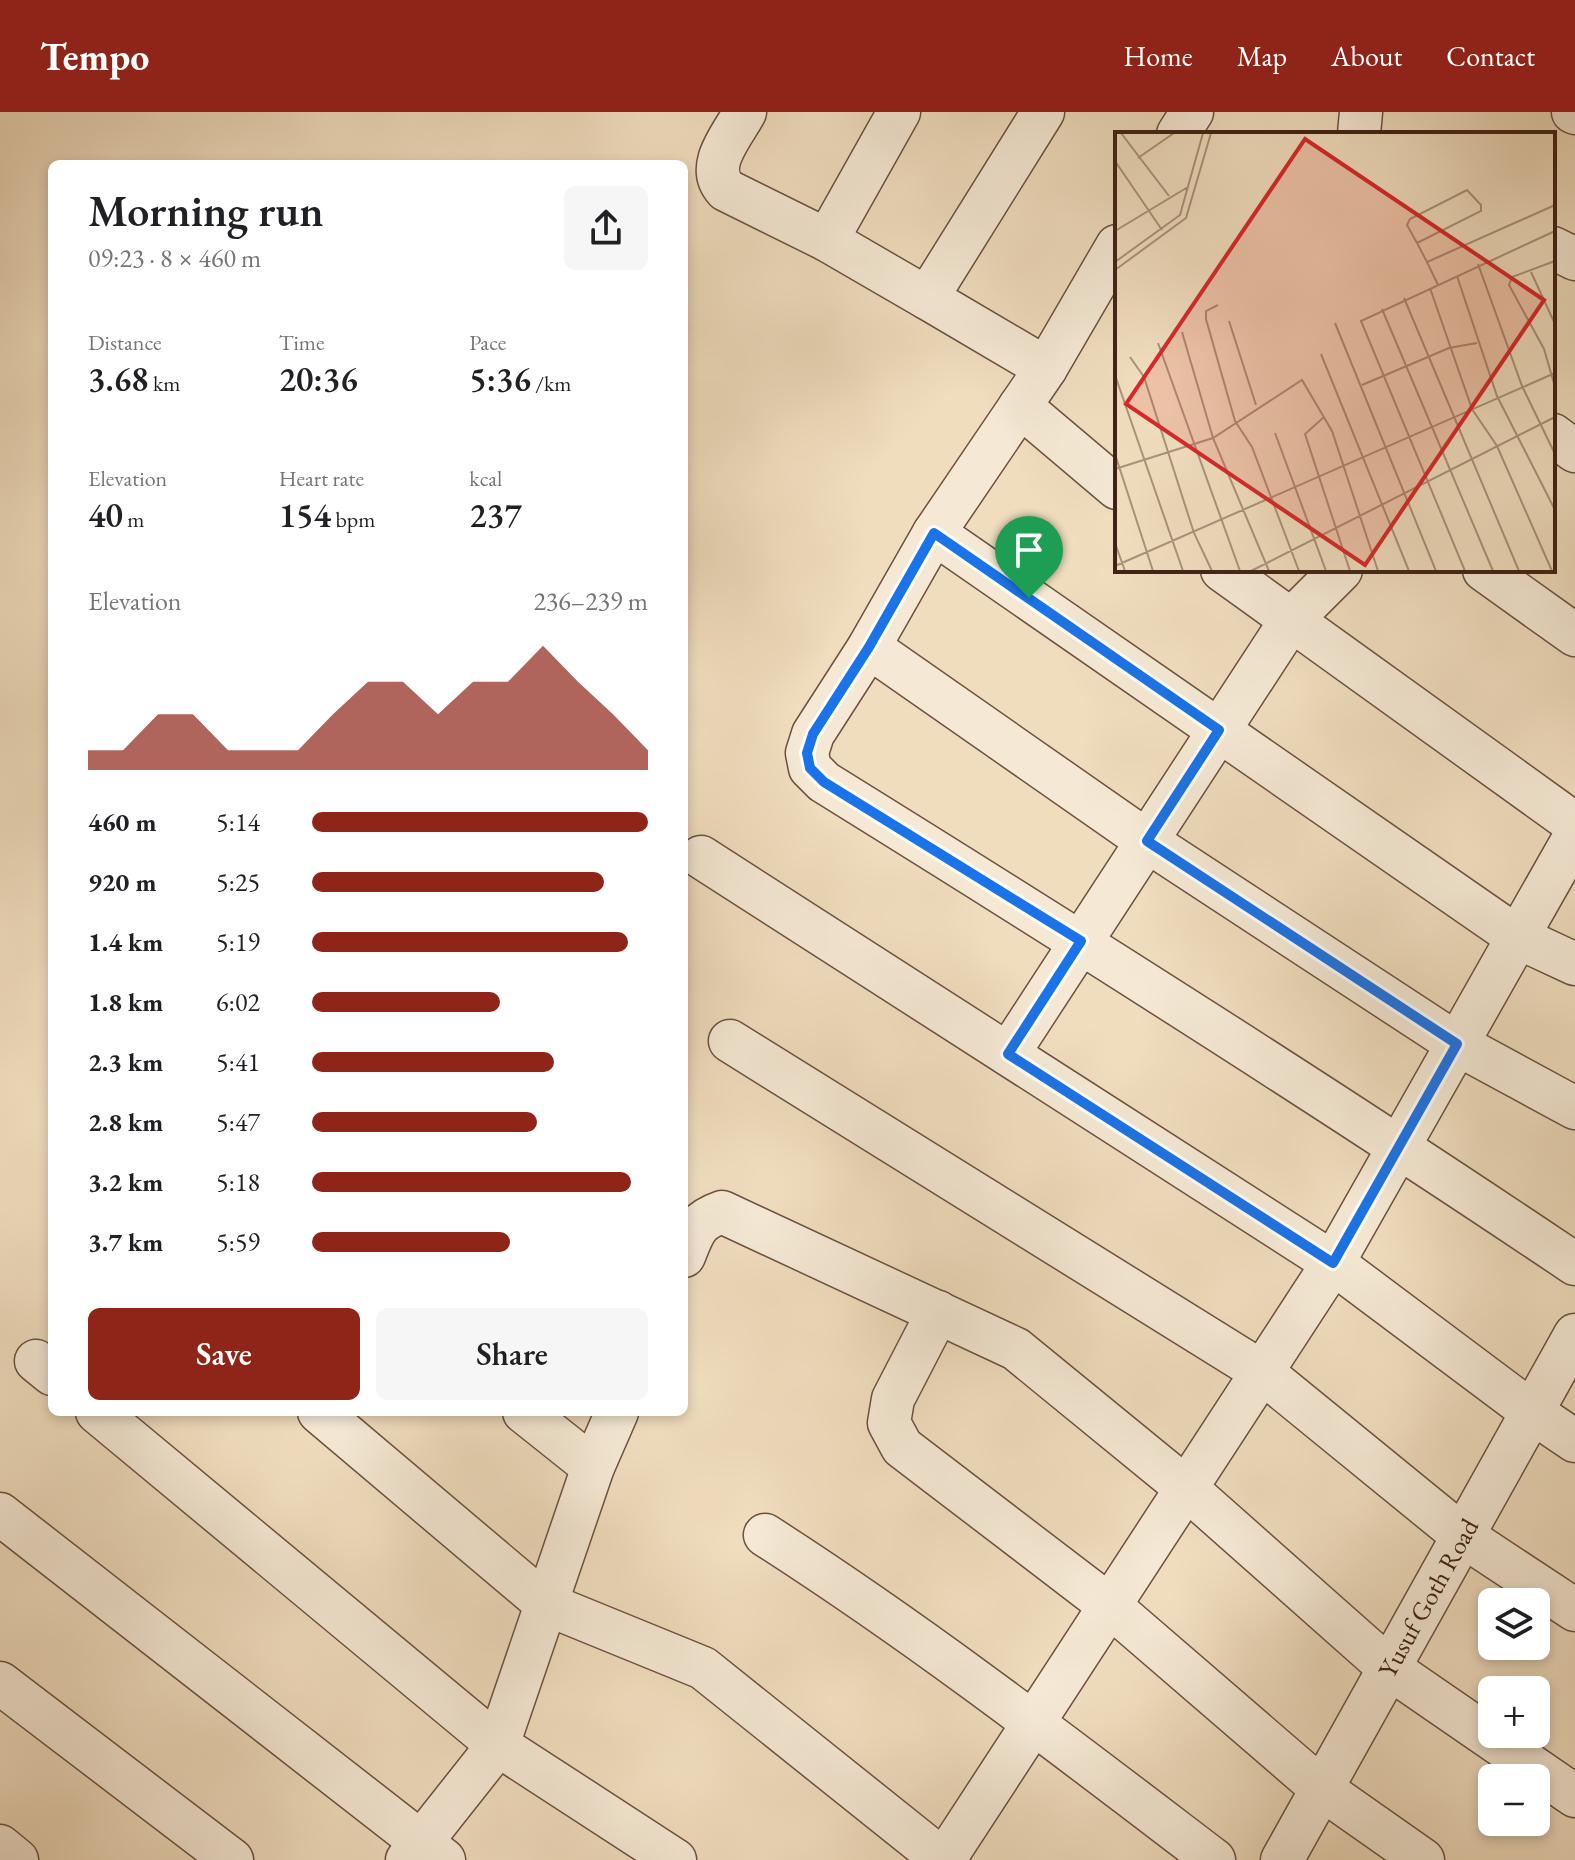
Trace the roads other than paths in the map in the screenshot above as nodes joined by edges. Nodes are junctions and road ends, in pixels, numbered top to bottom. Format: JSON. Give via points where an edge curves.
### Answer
{"nodes":[{"id":1,"x":745,"y":112,"type":"edge"},
{"id":2,"x":899,"y":112,"type":"edge"},
{"id":3,"x":1043,"y":112,"type":"edge"},
{"id":4,"x":1192,"y":112,"type":"edge"},
{"id":5,"x":1361,"y":112,"type":"edge"},
{"id":6,"x":1179,"y":132,"type":"edge"},
{"id":7,"x":1359,"y":132,"type":"edge"},
{"id":8,"x":827,"y":240,"type":"junction"},
{"id":9,"x":1555,"y":249,"type":"edge"},
{"id":10,"x":1575,"y":259,"type":"edge"},
{"id":11,"x":1113,"y":264,"type":"edge"},
{"id":12,"x":927,"y":298,"type":"junction"},
{"id":13,"x":1046,"y":368,"type":"junction"},
{"id":14,"x":1020,"y":406,"type":"junction"},
{"id":15,"x":1555,"y":436,"type":"edge"},
{"id":16,"x":1575,"y":451,"type":"edge"},
{"id":17,"x":1115,"y":486,"type":"edge"},
{"id":18,"x":934,"y":533,"type":"junction"},
{"id":19,"x":1225,"y":572,"type":"edge"},
{"id":20,"x":1339,"y":572,"type":"edge"},
{"id":21,"x":1487,"y":572,"type":"edge"},
{"id":22,"x":1291,"y":620,"type":"junction"},
{"id":23,"x":1575,"y":635,"type":"edge"},
{"id":24,"x":869,"y":647,"type":"junction"},
{"id":25,"x":1219,"y":730,"type":"junction"},
{"id":26,"x":1575,"y":824,"type":"edge"},
{"id":27,"x":1575,"y":836,"type":"edge"},
{"id":28,"x":1147,"y":841,"type":"junction"},
{"id":29,"x":701,"y":857,"type":"dead end"},
{"id":30,"x":1517,"y":937,"type":"junction"},
{"id":31,"x":1081,"y":941,"type":"junction"},
{"id":32,"x":1575,"y":964,"type":"edge"},
{"id":33,"x":730,"y":1041,"type":"dead end"},
{"id":34,"x":1457,"y":1044,"type":"junction"},
{"id":35,"x":1008,"y":1054,"type":"junction"},
{"id":36,"x":1575,"y":1108,"type":"edge"},
{"id":37,"x":1399,"y":1146,"type":"junction"},
{"id":38,"x":688,"y":1246,"type":"edge"},
{"id":39,"x":1333,"y":1263,"type":"junction"},
{"id":40,"x":1575,"y":1264,"type":"edge"},
{"id":41,"x":938,"y":1312,"type":"junction"},
{"id":42,"x":1575,"y":1335,"type":"edge"},
{"id":43,"x":1262,"y":1372,"type":"junction"},
{"id":44,"x":1532,"y":1412,"type":"junction"},
{"id":45,"x":102,"y":1416,"type":"edge"},
{"id":46,"x":324,"y":1416,"type":"edge"},
{"id":47,"x":529,"y":1416,"type":"edge"},
{"id":48,"x":615,"y":1416,"type":"edge"},
{"id":49,"x":1575,"y":1441,"type":"edge"},
{"id":50,"x":593,"y":1467,"type":"junction"},
{"id":51,"x":1186,"y":1488,"type":"junction"},
{"id":52,"x":0,"y":1514,"type":"edge"},
{"id":53,"x":765,"y":1535,"type":"dead end"},
{"id":54,"x":1463,"y":1536,"type":"junction"},
{"id":55,"x":546,"y":1604,"type":"junction"},
{"id":56,"x":1110,"y":1606,"type":"junction"},
{"id":57,"x":1575,"y":1610,"type":"edge"},
{"id":58,"x":1389,"y":1668,"type":"junction"},
{"id":59,"x":0,"y":1683,"type":"edge"},
{"id":60,"x":1034,"y":1722,"type":"junction"},
{"id":61,"x":498,"y":1745,"type":"junction"},
{"id":62,"x":1322,"y":1789,"type":"junction"},
{"id":63,"x":1575,"y":1796,"type":"edge"},
{"id":64,"x":0,"y":1846,"type":"edge"},
{"id":65,"x":424,"y":1854,"type":"edge"},
{"id":66,"x":17,"y":1860,"type":"edge"},
{"id":67,"x":232,"y":1860,"type":"edge"},
{"id":68,"x":675,"y":1860,"type":"edge"},
{"id":69,"x":944,"y":1860,"type":"edge"},
{"id":70,"x":1214,"y":1860,"type":"edge"},
{"id":71,"x":1282,"y":1860,"type":"edge"},
{"id":72,"x":1423,"y":1860,"type":"edge"}],
"edges":[{"from":1,"to":8,"type":"street","via":[[719,158],[718,181],[726,190]]},
{"from":2,"to":8,"type":"street"},
{"from":3,"to":12,"type":"street"},
{"from":4,"to":6,"type":"street"},
{"from":5,"to":7,"type":"street"},
{"from":8,"to":12,"type":"street"},
{"from":9,"to":10,"type":"street"},
{"from":11,"to":13,"type":"street"},
{"from":12,"to":13,"type":"street"},
{"from":13,"to":14,"type":"street"},
{"from":14,"to":17,"type":"street"},
{"from":14,"to":18,"type":"street"},
{"from":15,"to":16,"type":"street"},
{"from":18,"to":24,"type":"street"},
{"from":18,"to":25,"type":"street"},
{"from":19,"to":22,"type":"street"},
{"from":20,"to":22,"type":"street"},
{"from":21,"to":23,"type":"street"},
{"from":22,"to":25,"type":"street"},
{"from":22,"to":26,"type":"street"},
{"from":24,"to":28,"type":"street"},
{"from":24,"to":31,"type":"street","via":[[813,734],[807,753],[810,768],[824,782]]},
{"from":25,"to":28,"type":"street"},
{"from":25,"to":30,"type":"street"},
{"from":27,"to":30,"type":"street"},
{"from":28,"to":31,"type":"street"},
{"from":28,"to":34,"type":"street"},
{"from":29,"to":35,"type":"street"},
{"from":30,"to":32,"type":"street"},
{"from":30,"to":34,"type":"street"},
{"from":31,"to":35,"type":"street"},
{"from":31,"to":37,"type":"street"},
{"from":33,"to":43,"type":"street"},
{"from":34,"to":36,"type":"street"},
{"from":34,"to":37,"type":"street"},
{"from":35,"to":39,"type":"street"},
{"from":37,"to":39,"type":"street"},
{"from":37,"to":40,"type":"street"},
{"from":38,"to":41,"type":"street","via":[[697,1225],[722,1212]]},
{"from":39,"to":43,"type":"street"},
{"from":39,"to":44,"type":"street"},
{"from":41,"to":51,"type":"street","via":[[1016,1349]]},
{"from":41,"to":56,"type":"street","via":[[893,1399],[889,1423],[902,1447]]},
{"from":42,"to":44,"type":"street","name":"Yusuf Goth Road"},
{"from":43,"to":51,"type":"street"},
{"from":43,"to":54,"type":"street"},
{"from":44,"to":49,"type":"street"},
{"from":44,"to":54,"type":"street","name":"Yusuf Goth Road"},
{"from":45,"to":61,"type":"street"},
{"from":46,"to":55,"type":"street"},
{"from":47,"to":50,"type":"street"},
{"from":48,"to":50,"type":"street"},
{"from":50,"to":55,"type":"street"},
{"from":51,"to":56,"type":"street"},
{"from":51,"to":58,"type":"street"},
{"from":52,"to":65,"type":"street"},
{"from":53,"to":60,"type":"street"},
{"from":54,"to":57,"type":"street"},
{"from":54,"to":58,"type":"street","name":"Yusuf Goth Road"},
{"from":55,"to":61,"type":"street"},
{"from":55,"to":69,"type":"street","via":[[703,1668]]},
{"from":56,"to":60,"type":"street"},
{"from":56,"to":62,"type":"street"},
{"from":58,"to":62,"type":"street","name":"Yusuf Goth Road"},
{"from":58,"to":63,"type":"street"},
{"from":59,"to":67,"type":"street"},
{"from":60,"to":69,"type":"street"},
{"from":60,"to":70,"type":"street"},
{"from":61,"to":65,"type":"street"},
{"from":61,"to":68,"type":"street"},
{"from":62,"to":71,"type":"street","name":"Yusuf Goth Road"},
{"from":62,"to":72,"type":"street"},
{"from":64,"to":66,"type":"street"}]}
